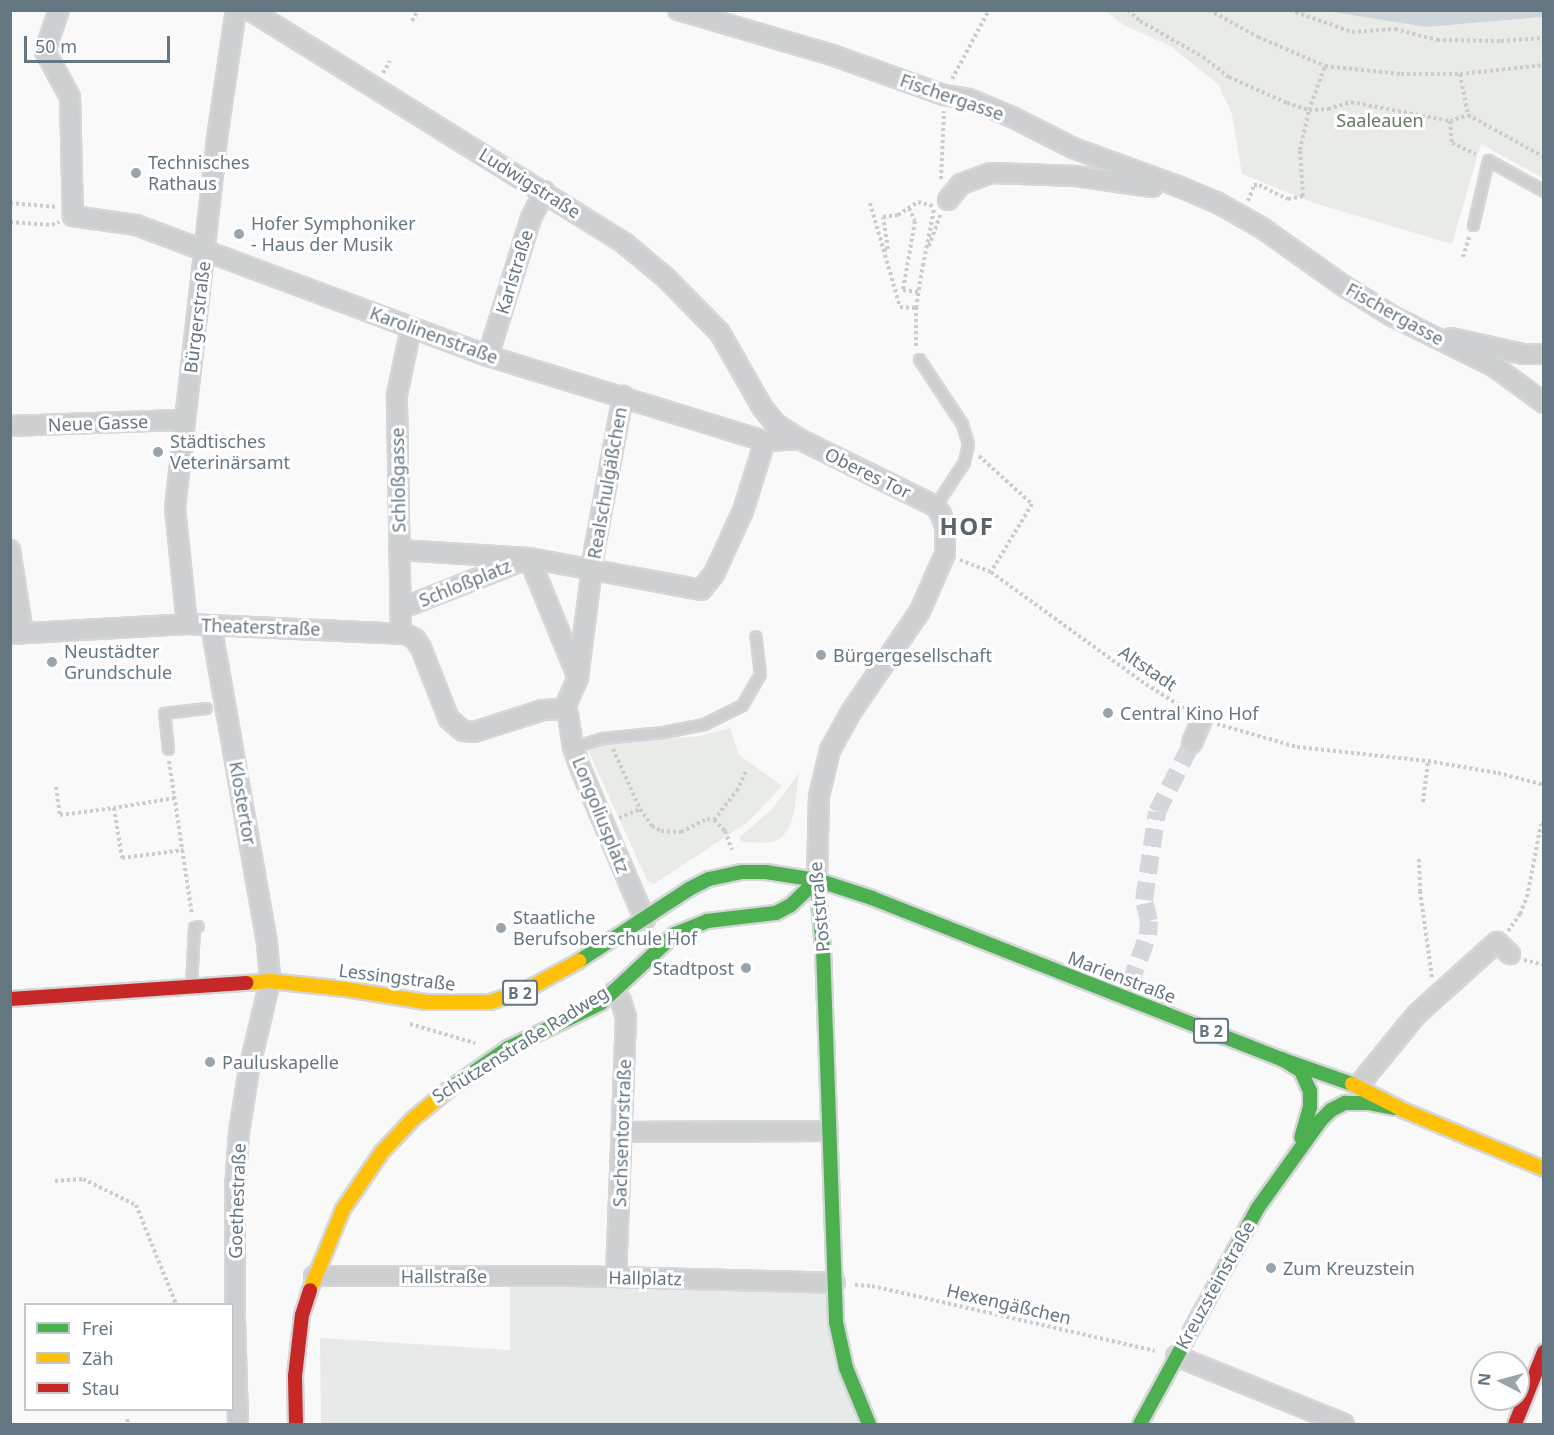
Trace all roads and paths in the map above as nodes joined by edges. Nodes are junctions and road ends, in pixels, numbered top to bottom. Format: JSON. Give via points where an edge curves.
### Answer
{"nodes":[{"id":1,"x":59,"y":10,"type":"edge"},
{"id":2,"x":236,"y":10,"type":"edge"},
{"id":3,"x":250,"y":10,"type":"edge"},
{"id":4,"x":418,"y":10,"type":"edge"},
{"id":5,"x":678,"y":10,"type":"edge"},
{"id":6,"x":989,"y":10,"type":"edge"},
{"id":7,"x":1128,"y":10,"type":"edge"},
{"id":8,"x":1209,"y":10,"type":"edge"},
{"id":9,"x":1290,"y":10,"type":"edge"},
{"id":10,"x":412,"y":21,"type":"dead end"},
{"id":11,"x":1544,"y":38,"type":"edge"},
{"id":12,"x":1544,"y":65,"type":"edge"},
{"id":13,"x":1325,"y":66,"type":"junction"},
{"id":14,"x":1460,"y":74,"type":"junction"},
{"id":15,"x":945,"y":95,"type":"junction"},
{"id":16,"x":1309,"y":110,"type":"junction"},
{"id":17,"x":1468,"y":115,"type":"junction"},
{"id":18,"x":1450,"y":121,"type":"junction"},
{"id":19,"x":1544,"y":157,"type":"edge"},
{"id":20,"x":1488,"y":160,"type":"junction"},
{"id":21,"x":941,"y":174,"type":"dead end"},
{"id":22,"x":1254,"y":185,"type":"dead end"},
{"id":23,"x":545,"y":191,"type":"junction"},
{"id":24,"x":1544,"y":191,"type":"edge"},
{"id":25,"x":10,"y":203,"type":"edge"},
{"id":26,"x":870,"y":203,"type":"dead end"},
{"id":27,"x":943,"y":203,"type":"junction"},
{"id":28,"x":1218,"y":203,"type":"junction"},
{"id":29,"x":928,"y":204,"type":"dead end"},
{"id":30,"x":909,"y":208,"type":"junction"},
{"id":31,"x":73,"y":216,"type":"junction"},
{"id":32,"x":10,"y":222,"type":"edge"},
{"id":33,"x":1473,"y":225,"type":"joint"},
{"id":34,"x":205,"y":249,"type":"junction"},
{"id":35,"x":884,"y":250,"type":"junction"},
{"id":36,"x":1463,"y":256,"type":"dead end"},
{"id":37,"x":923,"y":266,"type":"junction"},
{"id":38,"x":918,"y":292,"type":"junction"},
{"id":39,"x":916,"y":308,"type":"junction"},
{"id":40,"x":411,"y":328,"type":"junction"},
{"id":41,"x":1426,"y":332,"type":"junction"},
{"id":42,"x":1544,"y":354,"type":"edge"},
{"id":43,"x":488,"y":356,"type":"junction"},
{"id":44,"x":919,"y":359,"type":"joint"},
{"id":45,"x":623,"y":396,"type":"junction"},
{"id":46,"x":1544,"y":403,"type":"edge"},
{"id":47,"x":762,"y":407,"type":"joint"},
{"id":48,"x":185,"y":420,"type":"junction"},
{"id":49,"x":10,"y":426,"type":"edge"},
{"id":50,"x":800,"y":439,"type":"junction"},
{"id":51,"x":765,"y":441,"type":"junction"},
{"id":52,"x":968,"y":451,"type":"junction"},
{"id":53,"x":935,"y":506,"type":"junction"},
{"id":54,"x":10,"y":550,"type":"edge"},
{"id":55,"x":399,"y":550,"type":"junction"},
{"id":56,"x":945,"y":554,"type":"junction"},
{"id":57,"x":529,"y":558,"type":"junction"},
{"id":58,"x":592,"y":570,"type":"junction"},
{"id":59,"x":991,"y":572,"type":"junction"},
{"id":60,"x":400,"y":609,"type":"junction"},
{"id":61,"x":187,"y":624,"type":"junction"},
{"id":62,"x":211,"y":625,"type":"junction"},
{"id":63,"x":401,"y":633,"type":"junction"},
{"id":64,"x":17,"y":634,"type":"edge"},
{"id":65,"x":755,"y":636,"type":"dead end"},
{"id":66,"x":578,"y":677,"type":"junction"},
{"id":67,"x":206,"y":708,"type":"dead end"},
{"id":68,"x":564,"y":709,"type":"junction"},
{"id":69,"x":1203,"y":719,"type":"junction"},
{"id":70,"x":609,"y":737,"type":"junction"},
{"id":71,"x":1192,"y":744,"type":"tunnel mouth"},
{"id":72,"x":573,"y":747,"type":"junction"},
{"id":73,"x":168,"y":749,"type":"joint"},
{"id":74,"x":1428,"y":761,"type":"junction"},
{"id":75,"x":747,"y":769,"type":"dead end"},
{"id":76,"x":1542,"y":785,"type":"edge"},
{"id":77,"x":56,"y":787,"type":"dead end"},
{"id":78,"x":175,"y":798,"type":"junction"},
{"id":79,"x":1423,"y":802,"type":"dead end"},
{"id":80,"x":114,"y":808,"type":"junction"},
{"id":81,"x":714,"y":820,"type":"junction"},
{"id":82,"x":1542,"y":824,"type":"edge"},
{"id":83,"x":183,"y":850,"type":"junction"},
{"id":84,"x":732,"y":850,"type":"dead end"},
{"id":85,"x":1419,"y":859,"type":"dead end"},
{"id":86,"x":817,"y":880,"type":"junction"},
{"id":87,"x":645,"y":920,"type":"junction"},
{"id":88,"x":196,"y":927,"type":"joint"},
{"id":89,"x":1503,"y":948,"type":"joint"},
{"id":90,"x":270,"y":981,"type":"junction"},
{"id":91,"x":191,"y":987,"type":"junction"},
{"id":92,"x":614,"y":992,"type":"junction"},
{"id":93,"x":1435,"y":997,"type":"junction"},
{"id":94,"x":10,"y":999,"type":"edge"},
{"id":95,"x":1281,"y":1059,"type":"junction"},
{"id":96,"x":1307,"y":1082,"type":"junction"},
{"id":97,"x":1356,"y":1094,"type":"junction"},
{"id":98,"x":828,"y":1131,"type":"junction"},
{"id":99,"x":624,"y":1132,"type":"junction"},
{"id":100,"x":1297,"y":1149,"type":"junction"},
{"id":101,"x":1544,"y":1168,"type":"edge"},
{"id":102,"x":55,"y":1181,"type":"dead end"},
{"id":103,"x":314,"y":1276,"type":"junction"},
{"id":104,"x":574,"y":1276,"type":"joint"},
{"id":105,"x":616,"y":1277,"type":"junction"},
{"id":106,"x":835,"y":1283,"type":"junction"},
{"id":107,"x":175,"y":1303,"type":"edge"},
{"id":108,"x":1544,"y":1352,"type":"edge"},
{"id":109,"x":1176,"y":1356,"type":"junction"},
{"id":110,"x":238,"y":1425,"type":"edge"},
{"id":111,"x":296,"y":1425,"type":"edge"},
{"id":112,"x":869,"y":1425,"type":"edge"},
{"id":113,"x":1140,"y":1425,"type":"edge"},
{"id":114,"x":1344,"y":1425,"type":"edge"},
{"id":115,"x":1515,"y":1425,"type":"edge"}],
"edges":[{"from":1,"to":31,"type":"street","via":[[45,51],[70,97]]},
{"from":2,"to":34,"type":"street","name":"Bürgerstraße"},
{"from":3,"to":23,"type":"street","name":"Ludwigstraße"},
{"from":4,"to":10,"type":"path"},
{"from":5,"to":15,"type":"street","name":"Fischergasse","via":[[832,55]]},
{"from":6,"to":15,"type":"path"},
{"from":7,"to":16,"type":"path","via":[[1228,77]]},
{"from":8,"to":13,"type":"path","via":[[1258,37]]},
{"from":9,"to":11,"type":"path","via":[[1352,32],[1395,30],[1437,40]]},
{"from":12,"to":14,"type":"path"},
{"from":13,"to":14,"type":"path","via":[[1401,74]]},
{"from":13,"to":16,"type":"path"},
{"from":14,"to":17,"type":"path"},
{"from":15,"to":21,"type":"path"},
{"from":15,"to":28,"type":"street","name":"Fischergasse","via":[[969,99],[1073,148]]},
{"from":16,"to":18,"type":"path","via":[[1351,102]]},
{"from":16,"to":22,"type":"path","via":[[1300,150],[1303,196],[1288,198]]},
{"from":17,"to":18,"type":"path"},
{"from":17,"to":19,"type":"path"},
{"from":18,"to":20,"type":"path","via":[[1452,142]]},
{"from":20,"to":24,"type":"lane"},
{"from":20,"to":33,"type":"lane"},
{"from":23,"to":43,"type":"street","name":"Karlstraße","via":[[531,218]]},
{"from":23,"to":47,"type":"street","name":"Ludwigstraße","via":[[624,243],[666,278],[733,352]]},
{"from":25,"to":31,"type":"path","via":[[53,206]]},
{"from":26,"to":35,"type":"path"},
{"from":27,"to":28,"type":"street","name":"Fischergasse","via":[[969,179],[1003,173],[1118,181]]},
{"from":27,"to":37,"type":"path"},
{"from":27,"to":37,"type":"path"},
{"from":28,"to":41,"type":"street","name":"Fischergasse","via":[[1262,228],[1362,298]]},
{"from":29,"to":30,"type":"path","via":[[918,202]]},
{"from":30,"to":35,"type":"path","via":[[898,215],[883,217],[888,249]]},
{"from":30,"to":38,"type":"path","via":[[915,221],[903,290]]},
{"from":31,"to":32,"type":"path","via":[[52,225]]},
{"from":31,"to":34,"type":"street","name":"Karolinenstraße","via":[[136,225]]},
{"from":33,"to":36,"type":"path"},
{"from":34,"to":40,"type":"street","name":"Karolinenstraße"},
{"from":34,"to":48,"type":"street","name":"Bürgerstraße"},
{"from":35,"to":39,"type":"path","via":[[900,307]]},
{"from":37,"to":38,"type":"path"},
{"from":38,"to":39,"type":"path"},
{"from":39,"to":44,"type":"path"},
{"from":40,"to":43,"type":"street","name":"Karolinenstraße"},
{"from":40,"to":55,"type":"street","name":"Schloßgasse","via":[[397,395]]},
{"from":41,"to":42,"type":"street","via":[[1523,354]]},
{"from":41,"to":46,"type":"street","name":"Fischergasse","via":[[1496,367]]},
{"from":43,"to":45,"type":"street","name":"Karolinenstraße"},
{"from":44,"to":52,"type":"lane","via":[[962,423]]},
{"from":45,"to":51,"type":"street","name":"Karolinenstraße"},
{"from":45,"to":58,"type":"street","name":"Realschulgäßchen"},
{"from":47,"to":50,"type":"street","name":"Oberes Tor","via":[[777,424]]},
{"from":48,"to":49,"type":"street","name":"Neue Gasse"},
{"from":48,"to":61,"type":"street","name":"Bürgerstraße","via":[[175,508]]},
{"from":50,"to":51,"type":"street","name":"Karolinenstraße"},
{"from":50,"to":53,"type":"street","name":"Oberes Tor"},
{"from":51,"to":58,"type":"street","name":"Schloßplatz","via":[[743,511],[714,574],[701,590]]},
{"from":52,"to":53,"type":"lane"},
{"from":52,"to":59,"type":"path","via":[[978,454],[1032,504]]},
{"from":53,"to":56,"type":"street","via":[[945,527]]},
{"from":54,"to":64,"type":"street"},
{"from":55,"to":57,"type":"street","name":"Schloßplatz"},
{"from":55,"to":60,"type":"street","name":"Schloßgasse"},
{"from":56,"to":59,"type":"path","name":"Altstadt"},
{"from":56,"to":86,"type":"street","name":"Poststraße","via":[[920,611],[845,721],[830,750],[819,796]]},
{"from":57,"to":58,"type":"street","name":"Schloßplatz"},
{"from":57,"to":60,"type":"street","name":"Schloßplatz"},
{"from":57,"to":66,"type":"street","name":"Schloßplatz"},
{"from":58,"to":66,"type":"street"},
{"from":59,"to":69,"type":"path","name":"Altstadt","via":[[1141,681]]},
{"from":60,"to":63,"type":"street","name":"Schloßgasse"},
{"from":61,"to":62,"type":"street","name":"Theaterstraße"},
{"from":61,"to":64,"type":"street","name":"Theaterstraße"},
{"from":62,"to":63,"type":"street","name":"Theaterstraße"},
{"from":62,"to":90,"type":"street","name":"Klostertor","via":[[267,943]]},
{"from":63,"to":68,"type":"street","via":[[410,635],[421,648],[445,711],[463,731],[474,732],[543,710]]},
{"from":65,"to":70,"type":"lane","via":[[760,674],[742,705],[704,724]]},
{"from":66,"to":68,"type":"street"},
{"from":67,"to":73,"type":"lane","via":[[164,713]]},
{"from":68,"to":72,"type":"street","name":"Longoliusplatz"},
{"from":69,"to":71,"type":"street"},
{"from":69,"to":74,"type":"path","name":"Altstadt","via":[[1297,747]]},
{"from":70,"to":72,"type":"lane"},
{"from":70,"to":81,"type":"path","via":[[640,809],[652,826],[661,831],[681,832],[707,819]]},
{"from":72,"to":87,"type":"street","name":"Longoliusplatz"},
{"from":73,"to":78,"type":"path"},
{"from":74,"to":76,"type":"path","name":"Altstadt"},
{"from":74,"to":79,"type":"path"},
{"from":75,"to":81,"type":"path","via":[[737,791]]},
{"from":77,"to":80,"type":"path","via":[[60,815]]},
{"from":78,"to":80,"type":"path"},
{"from":78,"to":83,"type":"path"},
{"from":80,"to":83,"type":"path","via":[[122,858]]},
{"from":81,"to":84,"type":"path","via":[[725,831]]},
{"from":82,"to":89,"type":"path","via":[[1527,897]]},
{"from":83,"to":88,"type":"path"},
{"from":85,"to":93,"type":"path"},
{"from":86,"to":87,"type":"main road","name":"Lessingstraße","number":"B 2","via":[[766,872],[709,879]]},
{"from":86,"to":92,"type":"main road","via":[[791,905],[776,913],[707,921],[675,934]]},
{"from":86,"to":95,"type":"main road","name":"Marienstraße","number":"B 2","via":[[1127,991]]},
{"from":86,"to":98,"type":"main road","name":"Poststraße","via":[[824,948]]},
{"from":87,"to":90,"type":"main road","name":"Lessingstraße","number":"B 2","via":[[524,991],[490,1002],[426,1002],[345,988]]},
{"from":88,"to":91,"type":"lane"},
{"from":89,"to":93,"type":"street","name":"Kreuzsteinstraße"},
{"from":90,"to":91,"type":"main road","name":"Lessingstraße","number":"B 2"},
{"from":90,"to":110,"type":"street","name":"Goethestraße","via":[[239,1132],[235,1249]]},
{"from":91,"to":94,"type":"main road","name":"Lessingstraße","number":"B 2"},
{"from":92,"to":99,"type":"street","name":"Sachsentorstraße","via":[[626,1017]]},
{"from":92,"to":103,"type":"main road","via":[[588,1011],[508,1048],[472,1071],[413,1119],[357,1185],[326,1242]]},
{"from":93,"to":97,"type":"street","name":"Kreuzsteinstraße","via":[[1417,1014]]},
{"from":95,"to":96,"type":"main road","via":[[1301,1071]]},
{"from":95,"to":97,"type":"main road","name":"Marienstraße","number":"B 2"},
{"from":96,"to":97,"type":"main road","via":[[1330,1092]]},
{"from":96,"to":100,"type":"main road","name":"Kreuzsteinstraße","via":[[1310,1107]]},
{"from":97,"to":100,"type":"main road","name":"Kreuzsteinstraße","via":[[1330,1110]]},
{"from":97,"to":101,"type":"main road","name":"Marienstraße","number":"B 2"},
{"from":98,"to":99,"type":"street"},
{"from":98,"to":106,"type":"main road","name":"Poststraße"},
{"from":99,"to":105,"type":"street","name":"Sachsentorstraße"},
{"from":100,"to":109,"type":"main road","name":"Kreuzsteinstraße","via":[[1257,1209]]},
{"from":102,"to":107,"type":"path","via":[[83,1179],[136,1205]]},
{"from":103,"to":104,"type":"street","name":"Hallstraße"},
{"from":103,"to":111,"type":"main road","via":[[303,1315],[295,1376]]},
{"from":104,"to":105,"type":"street","name":"Hallplatz"},
{"from":105,"to":106,"type":"street","name":"Hallplatz"},
{"from":106,"to":109,"type":"path","name":"Hexengäßchen","via":[[872,1286]]},
{"from":106,"to":112,"type":"main road","name":"Poststraße","via":[[841,1349]]},
{"from":108,"to":115,"type":"main road"},
{"from":109,"to":113,"type":"main road","name":"Kreuzsteinstraße"},
{"from":109,"to":114,"type":"street"}]}
